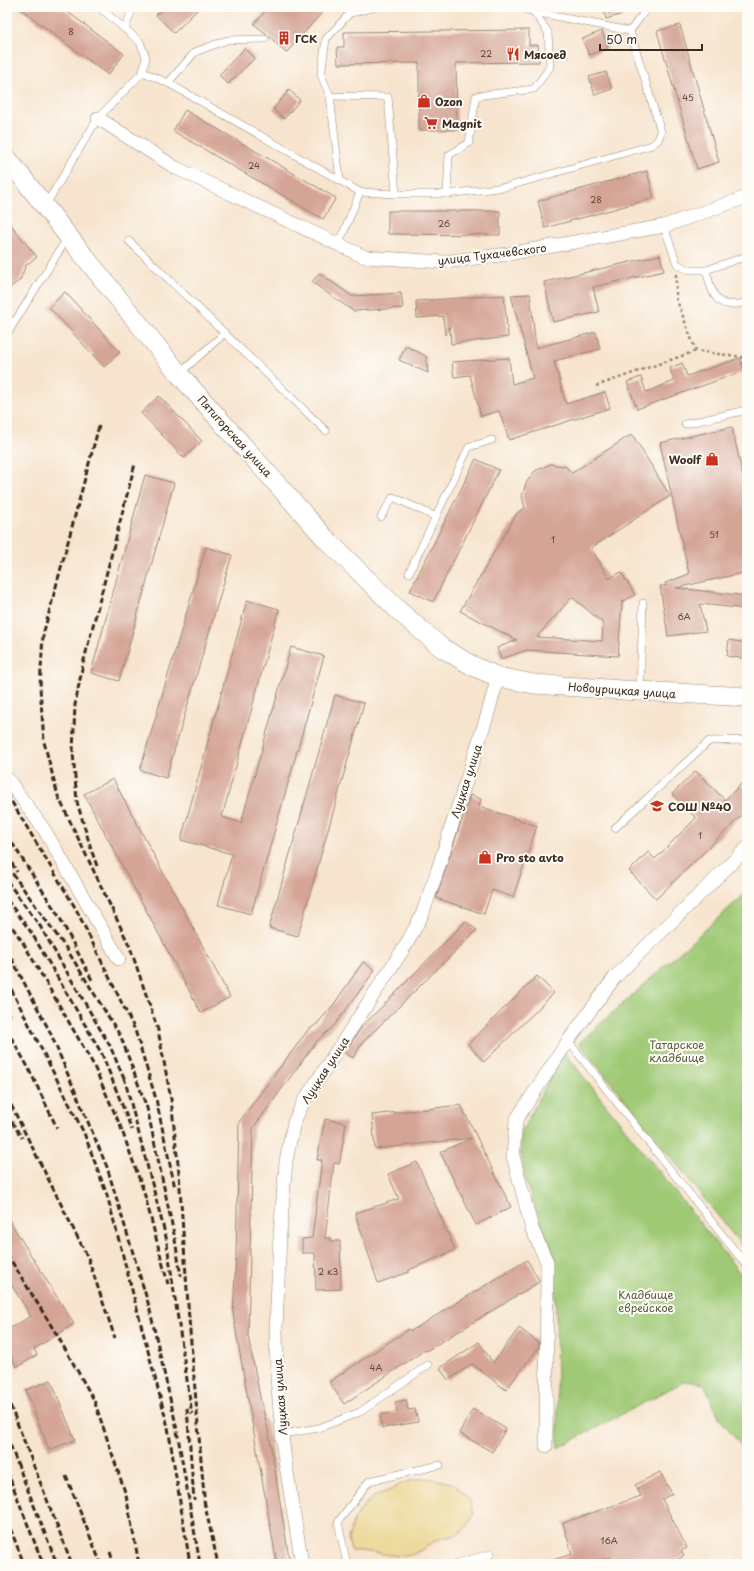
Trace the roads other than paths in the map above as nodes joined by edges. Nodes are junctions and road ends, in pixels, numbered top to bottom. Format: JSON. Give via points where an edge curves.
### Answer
{"nodes":[{"id":1,"x":99,"y":7,"type":"edge"},
{"id":2,"x":133,"y":7,"type":"edge"},
{"id":3,"x":376,"y":7,"type":"edge"},
{"id":4,"x":521,"y":7,"type":"edge"},
{"id":5,"x":648,"y":7,"type":"edge"},
{"id":6,"x":534,"y":12,"type":"junction"},
{"id":7,"x":125,"y":28,"type":"junction"},
{"id":8,"x":630,"y":31,"type":"junction"},
{"id":9,"x":265,"y":38,"type":"dead end"},
{"id":10,"x":143,"y":72,"type":"junction"},
{"id":11,"x":168,"y":83,"type":"junction"},
{"id":12,"x":330,"y":96,"type":"junction"},
{"id":13,"x":98,"y":118,"type":"junction"},
{"id":14,"x":8,"y":163,"type":"edge"},
{"id":15,"x":340,"y":180,"type":"junction"},
{"id":16,"x":360,"y":192,"type":"junction"},
{"id":17,"x":396,"y":194,"type":"junction"},
{"id":18,"x":447,"y":194,"type":"junction"},
{"id":19,"x":747,"y":197,"type":"edge"},
{"id":20,"x":45,"y":206,"type":"junction"},
{"id":21,"x":664,"y":226,"type":"junction"},
{"id":22,"x":68,"y":236,"type":"junction"},
{"id":23,"x":129,"y":241,"type":"dead end"},
{"id":24,"x":338,"y":246,"type":"junction"},
{"id":25,"x":747,"y":256,"type":"edge"},
{"id":26,"x":706,"y":270,"type":"junction"},
{"id":27,"x":747,"y":302,"type":"edge"},
{"id":28,"x":7,"y":316,"type":"edge"},
{"id":29,"x":13,"y":323,"type":"junction"},
{"id":30,"x":225,"y":333,"type":"junction"},
{"id":31,"x":7,"y":334,"type":"edge"},
{"id":32,"x":179,"y":374,"type":"junction"},
{"id":33,"x":747,"y":410,"type":"edge"},
{"id":34,"x":685,"y":424,"type":"dead end"},
{"id":35,"x":326,"y":430,"type":"dead end"},
{"id":36,"x":492,"y":440,"type":"dead end"},
{"id":37,"x":381,"y":517,"type":"dead end"},
{"id":38,"x":436,"y":517,"type":"junction"},
{"id":39,"x":409,"y":573,"type":"dead end"},
{"id":40,"x":643,"y":603,"type":"dead end"},
{"id":41,"x":498,"y":677,"type":"junction"},
{"id":42,"x":640,"y":692,"type":"junction"},
{"id":43,"x":747,"y":697,"type":"edge"},
{"id":44,"x":747,"y":740,"type":"edge"},
{"id":45,"x":7,"y":778,"type":"edge"},
{"id":46,"x":615,"y":828,"type":"dead end"},
{"id":47,"x":747,"y":848,"type":"edge"},
{"id":48,"x":119,"y":959,"type":"dead end"},
{"id":49,"x":568,"y":1041,"type":"junction"},
{"id":50,"x":747,"y":1266,"type":"edge"},
{"id":51,"x":428,"y":1365,"type":"dead end"},
{"id":52,"x":282,"y":1434,"type":"junction"},
{"id":53,"x":546,"y":1446,"type":"dead end"},
{"id":54,"x":440,"y":1465,"type":"dead end"},
{"id":55,"x":491,"y":1554,"type":"dead end"},
{"id":56,"x":302,"y":1564,"type":"edge"},
{"id":57,"x":347,"y":1564,"type":"edge"},
{"id":58,"x":453,"y":1564,"type":"edge"}],
"edges":[{"from":1,"to":7,"type":"lane"},
{"from":2,"to":7,"type":"lane"},
{"from":3,"to":12,"type":"lane","via":[[350,13],[326,39],[321,75]]},
{"from":4,"to":6,"type":"lane"},
{"from":5,"to":8,"type":"lane"},
{"from":6,"to":8,"type":"lane"},
{"from":6,"to":18,"type":"lane","via":[[548,32],[550,67],[534,89],[476,96],[469,143],[449,155]]},
{"from":7,"to":10,"type":"lane","via":[[140,42],[146,58]]},
{"from":8,"to":18,"type":"lane","via":[[661,132],[658,140],[652,145],[506,187]]},
{"from":9,"to":11,"type":"lane","via":[[227,40],[195,52]]},
{"from":10,"to":11,"type":"lane"},
{"from":10,"to":13,"type":"lane"},
{"from":11,"to":15,"type":"lane"},
{"from":12,"to":15,"type":"lane"},
{"from":12,"to":17,"type":"lane","via":[[388,97]]},
{"from":13,"to":20,"type":"lane"},
{"from":13,"to":24,"type":"street","name":"улица Тухачевского","via":[[176,168]]},
{"from":14,"to":20,"type":"main road","name":"Пятигорская улица"},
{"from":15,"to":16,"type":"lane"},
{"from":16,"to":17,"type":"lane"},
{"from":16,"to":24,"type":"lane"},
{"from":17,"to":18,"type":"lane"},
{"from":19,"to":21,"type":"street","name":"улица Тухачевского"},
{"from":20,"to":22,"type":"main road","name":"Пятигорская улица"},
{"from":21,"to":24,"type":"street","name":"улица Тухачевского","via":[[508,254],[444,262],[365,257]]},
{"from":21,"to":26,"type":"lane","via":[[677,264],[689,270]]},
{"from":22,"to":29,"type":"lane"},
{"from":22,"to":32,"type":"main road","name":"Пятигорская улица"},
{"from":23,"to":30,"type":"lane"},
{"from":25,"to":26,"type":"lane"},
{"from":26,"to":27,"type":"lane","via":[[712,292],[721,303],[734,306]]},
{"from":28,"to":29,"type":"lane"},
{"from":29,"to":31,"type":"lane"},
{"from":30,"to":32,"type":"lane"},
{"from":30,"to":35,"type":"lane"},
{"from":32,"to":41,"type":"main road","name":"Пятигорская улица","via":[[325,538],[399,612],[442,648]]},
{"from":33,"to":34,"type":"lane"},
{"from":36,"to":38,"type":"lane","via":[[469,447]]},
{"from":37,"to":38,"type":"lane","via":[[394,497]]},
{"from":38,"to":39,"type":"lane"},
{"from":40,"to":42,"type":"lane"},
{"from":41,"to":42,"type":"main road","name":"Новоурицкая улица","via":[[534,684]]},
{"from":41,"to":52,"type":"street","name":"Луцкая улица","via":[[422,915],[406,945],[304,1100],[294,1122],[286,1161],[276,1328]]},
{"from":42,"to":43,"type":"main road","name":"Новоурицкая улица"},
{"from":44,"to":46,"type":"lane","via":[[709,741]]},
{"from":45,"to":48,"type":"street","via":[[45,831]]},
{"from":47,"to":49,"type":"street","via":[[615,977]]},
{"from":49,"to":50,"type":"lane"},
{"from":49,"to":53,"type":"street","via":[[516,1120],[512,1156],[532,1229],[547,1262]]},
{"from":51,"to":52,"type":"lane","via":[[360,1412],[319,1428]]},
{"from":52,"to":56,"type":"street","name":"Луцкая улица"},
{"from":54,"to":57,"type":"lane","via":[[369,1481],[338,1522]]},
{"from":55,"to":58,"type":"lane"}]}
